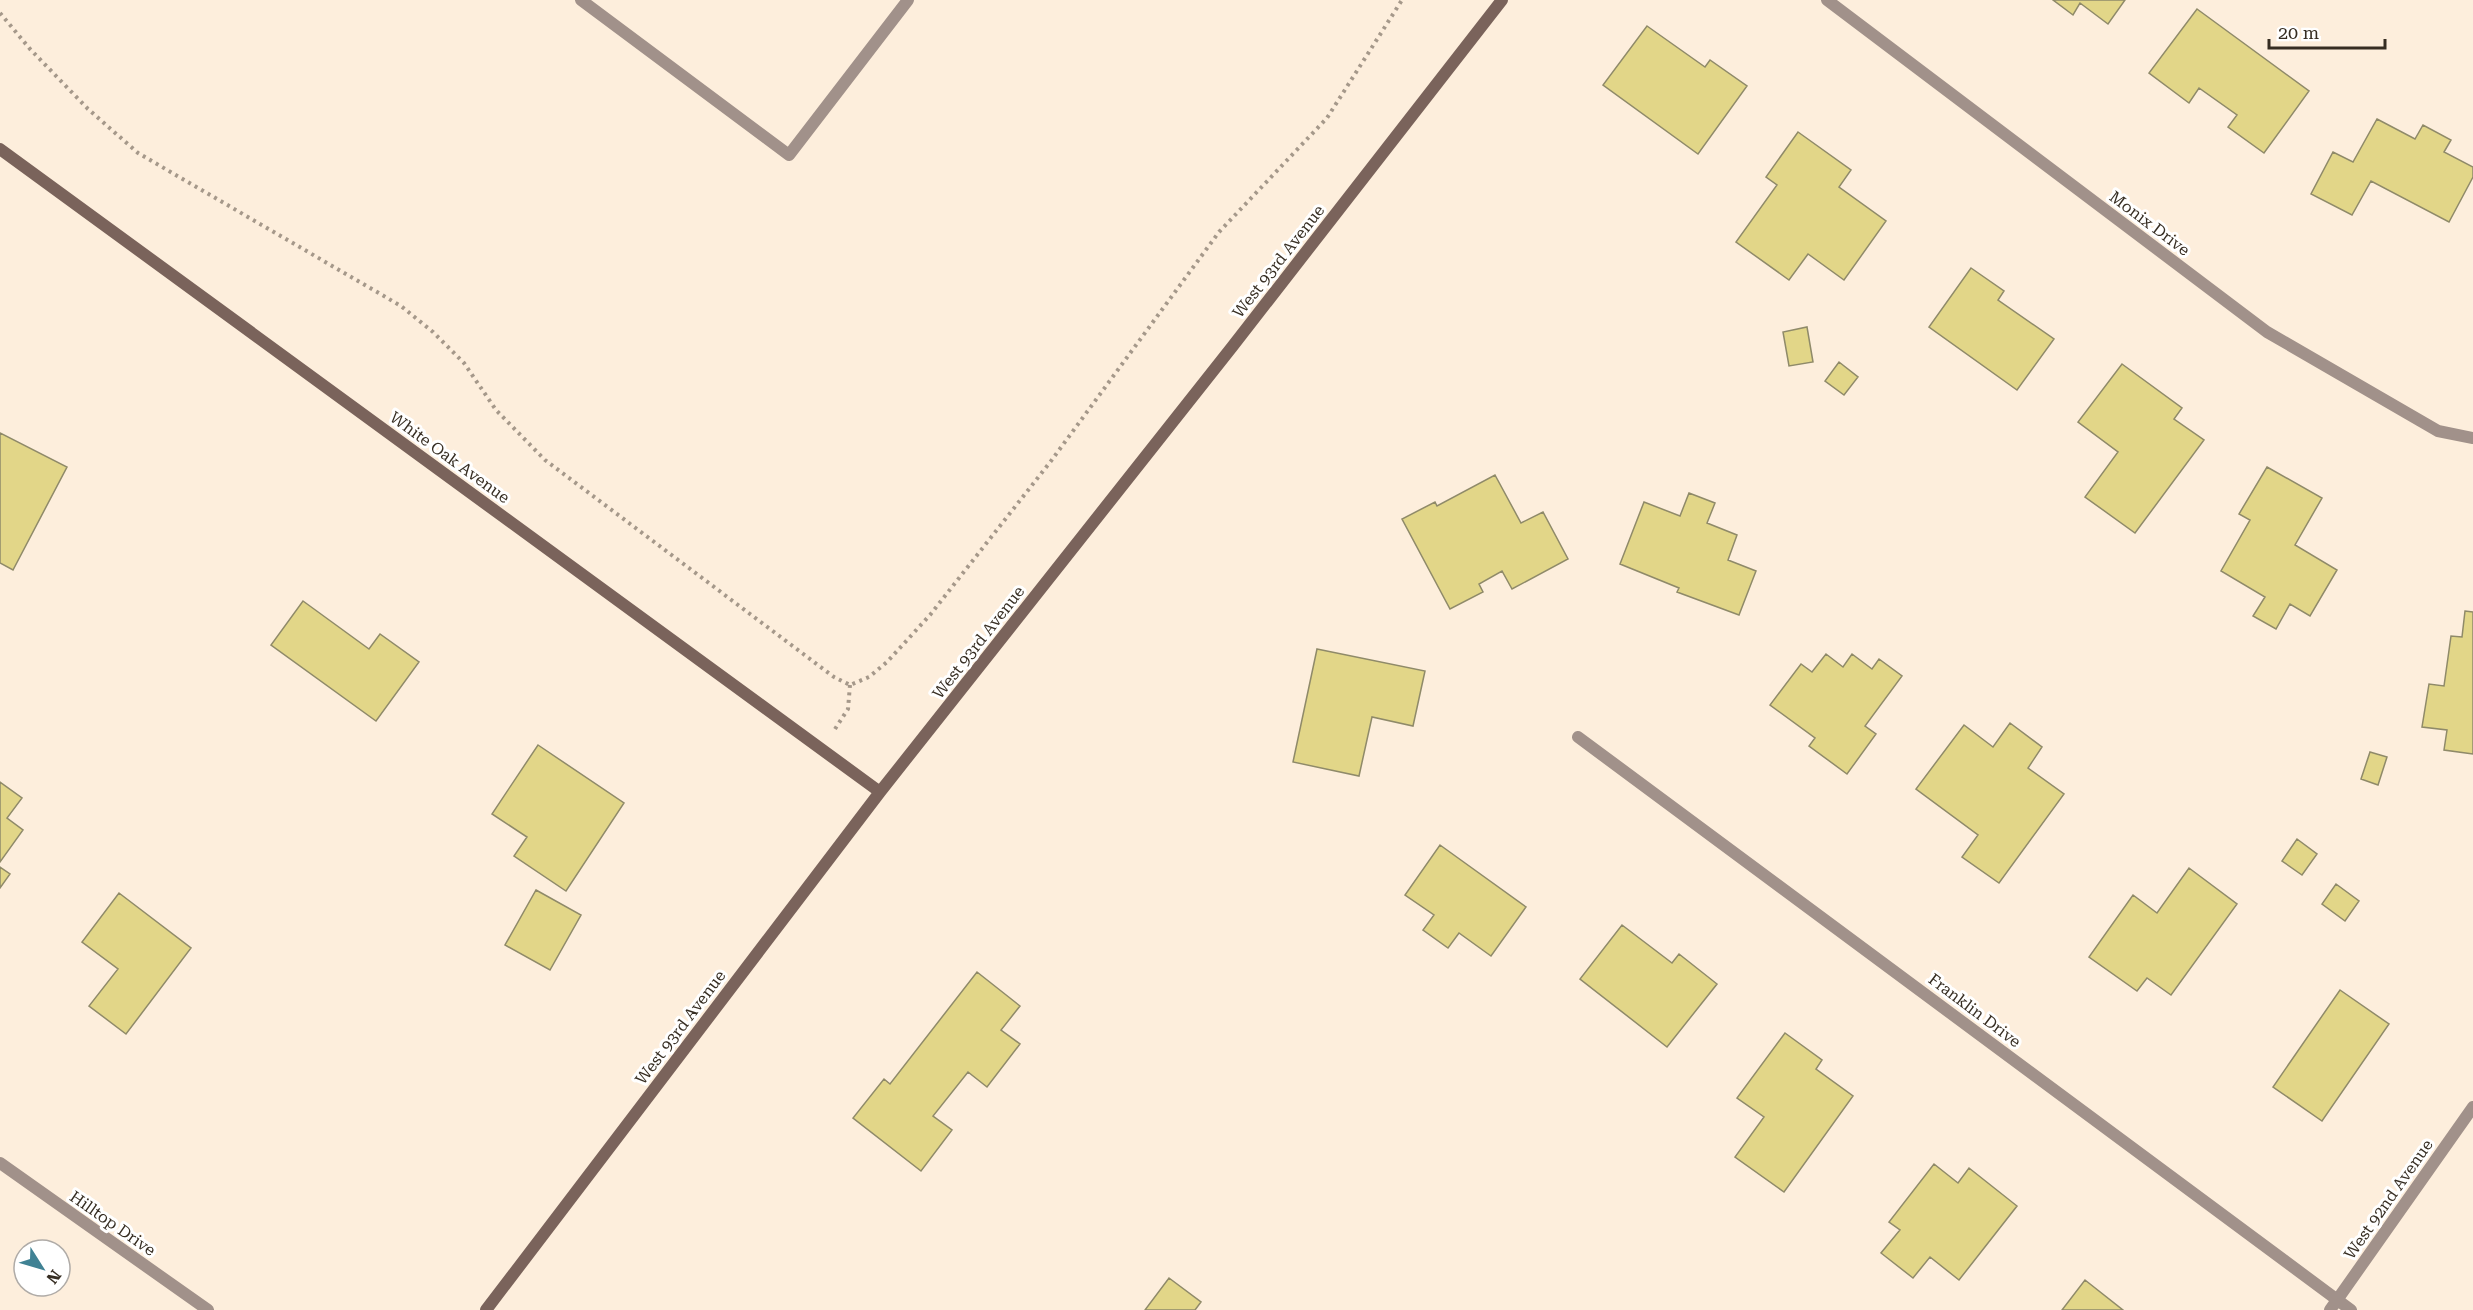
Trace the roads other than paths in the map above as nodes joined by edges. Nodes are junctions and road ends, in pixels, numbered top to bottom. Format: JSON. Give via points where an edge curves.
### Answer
{"nodes":[{"id":1,"x":581,"y":0,"type":"edge"},
{"id":2,"x":908,"y":0,"type":"edge"},
{"id":3,"x":1502,"y":0,"type":"edge"},
{"id":4,"x":1827,"y":0,"type":"edge"},
{"id":5,"x":0,"y":149,"type":"edge"},
{"id":6,"x":2473,"y":438,"type":"edge"},
{"id":7,"x":1578,"y":737,"type":"dead end"},
{"id":8,"x":880,"y":792,"type":"junction"},
{"id":9,"x":2473,"y":1107,"type":"edge"},
{"id":10,"x":0,"y":1163,"type":"edge"},
{"id":11,"x":2334,"y":1305,"type":"edge"},
{"id":12,"x":208,"y":1310,"type":"edge"},
{"id":13,"x":486,"y":1310,"type":"edge"},
{"id":14,"x":2351,"y":1310,"type":"edge"}],
"edges":[{"from":1,"to":2,"type":"street","via":[[789,155]]},
{"from":3,"to":8,"type":"street","name":"West 93rd Avenue"},
{"from":4,"to":6,"type":"street","name":"Monix Drive","via":[[2267,332],[2438,432]]},
{"from":5,"to":8,"type":"street","name":"White Oak Avenue"},
{"from":7,"to":11,"type":"street","name":"Franklin Drive"},
{"from":8,"to":13,"type":"street","name":"West 93rd Avenue"},
{"from":9,"to":11,"type":"street","name":"West 92nd Avenue"},
{"from":10,"to":12,"type":"street","name":"Hilltop Drive"},
{"from":11,"to":14,"type":"street","name":"Franklin Drive"}]}
